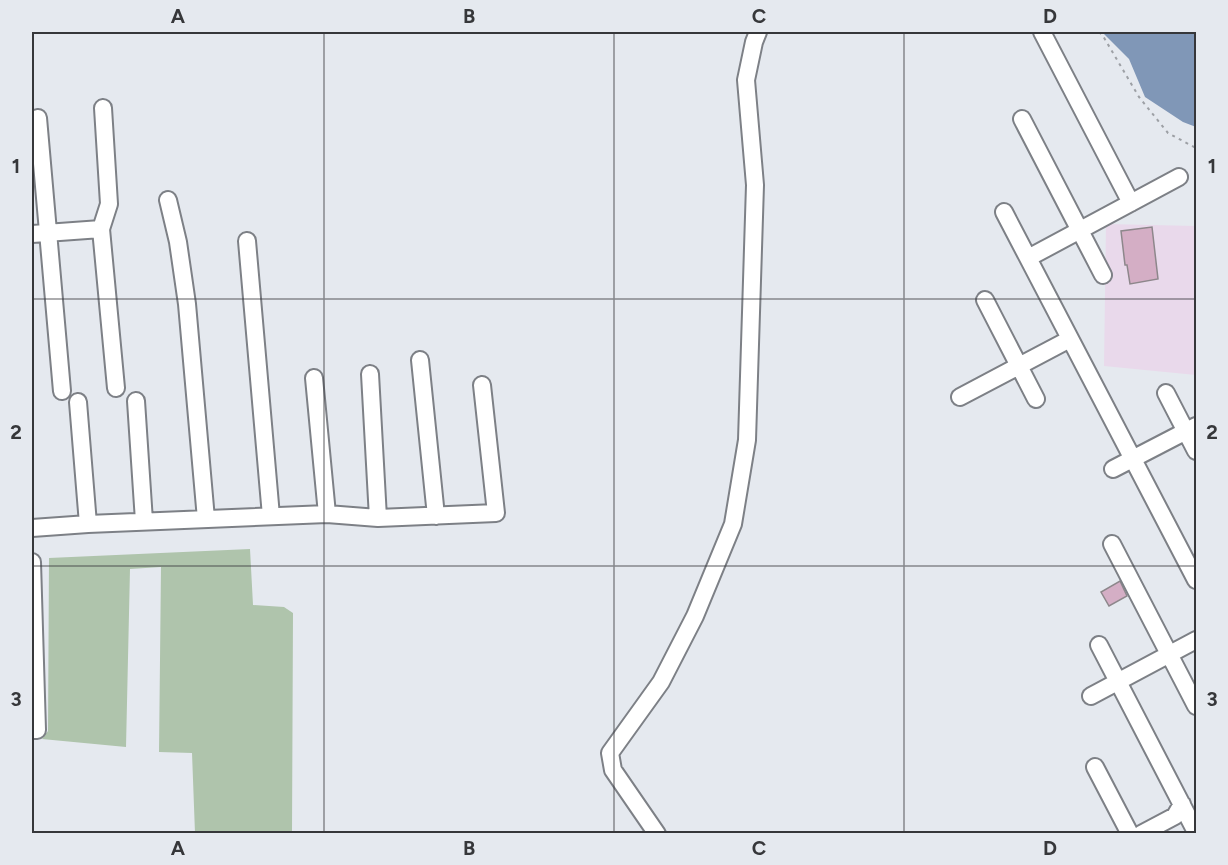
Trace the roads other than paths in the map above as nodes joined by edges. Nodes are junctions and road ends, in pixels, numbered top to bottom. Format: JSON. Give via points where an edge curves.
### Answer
{"nodes":[{"id":1,"x":758,"y":32,"type":"edge"},
{"id":2,"x":1042,"y":32,"type":"edge"},
{"id":3,"x":103,"y":108,"type":"dead end"},
{"id":4,"x":38,"y":118,"type":"dead end"},
{"id":5,"x":1022,"y":119,"type":"dead end"},
{"id":6,"x":1179,"y":177,"type":"dead end"},
{"id":7,"x":168,"y":200,"type":"dead end"},
{"id":8,"x":1131,"y":203,"type":"junction"},
{"id":9,"x":1004,"y":212,"type":"dead end"},
{"id":10,"x":101,"y":229,"type":"junction"},
{"id":11,"x":1080,"y":230,"type":"junction"},
{"id":12,"x":40,"y":233,"type":"edge"},
{"id":13,"x":247,"y":241,"type":"dead end"},
{"id":14,"x":1028,"y":258,"type":"junction"},
{"id":15,"x":1103,"y":276,"type":"dead end"},
{"id":16,"x":985,"y":300,"type":"dead end"},
{"id":17,"x":1070,"y":339,"type":"junction"},
{"id":18,"x":420,"y":360,"type":"dead end"},
{"id":19,"x":1019,"y":366,"type":"junction"},
{"id":20,"x":370,"y":374,"type":"dead end"},
{"id":21,"x":315,"y":378,"type":"dead end"},
{"id":22,"x":482,"y":385,"type":"dead end"},
{"id":23,"x":116,"y":388,"type":"dead end"},
{"id":24,"x":62,"y":391,"type":"dead end"},
{"id":25,"x":1166,"y":393,"type":"dead end"},
{"id":26,"x":960,"y":397,"type":"dead end"},
{"id":27,"x":1036,"y":399,"type":"dead end"},
{"id":28,"x":136,"y":401,"type":"dead end"},
{"id":29,"x":78,"y":402,"type":"dead end"},
{"id":30,"x":1191,"y":429,"type":"edge"},
{"id":31,"x":1197,"y":451,"type":"edge"},
{"id":32,"x":1133,"y":459,"type":"junction"},
{"id":33,"x":1113,"y":469,"type":"dead end"},
{"id":34,"x":327,"y":514,"type":"junction"},
{"id":35,"x":271,"y":516,"type":"junction"},
{"id":36,"x":436,"y":516,"type":"junction"},
{"id":37,"x":378,"y":518,"type":"junction"},
{"id":38,"x":206,"y":519,"type":"junction"},
{"id":39,"x":144,"y":521,"type":"junction"},
{"id":40,"x":88,"y":524,"type":"junction"},
{"id":41,"x":32,"y":528,"type":"edge"},
{"id":42,"x":1112,"y":544,"type":"dead end"},
{"id":43,"x":32,"y":562,"type":"edge"},
{"id":44,"x":1197,"y":580,"type":"edge"},
{"id":45,"x":1197,"y":640,"type":"edge"},
{"id":46,"x":1099,"y":645,"type":"dead end"},
{"id":47,"x":1169,"y":655,"type":"junction"},
{"id":48,"x":1118,"y":681,"type":"junction"},
{"id":49,"x":1091,"y":696,"type":"dead end"},
{"id":50,"x":1197,"y":706,"type":"edge"},
{"id":51,"x":32,"y":730,"type":"edge"},
{"id":52,"x":1095,"y":767,"type":"dead end"},
{"id":53,"x":1182,"y":804,"type":"junction"},
{"id":54,"x":1197,"y":832,"type":"edge"},
{"id":55,"x":657,"y":834,"type":"edge"},
{"id":56,"x":1130,"y":834,"type":"edge"},
{"id":57,"x":1142,"y":834,"type":"edge"}],
"edges":[{"from":1,"to":55,"type":"street","via":[[746,80],[755,184],[747,440],[733,524],[695,616],[661,682],[610,753],[614,770]]},
{"from":2,"to":8,"type":"street"},
{"from":3,"to":10,"type":"street","via":[[109,204]]},
{"from":4,"to":12,"type":"street"},
{"from":5,"to":11,"type":"street"},
{"from":6,"to":8,"type":"street"},
{"from":7,"to":38,"type":"street","via":[[187,304]]},
{"from":8,"to":11,"type":"street"},
{"from":9,"to":14,"type":"street"},
{"from":10,"to":12,"type":"street"},
{"from":10,"to":23,"type":"street"},
{"from":11,"to":14,"type":"street"},
{"from":11,"to":15,"type":"street"},
{"from":12,"to":24,"type":"street"},
{"from":13,"to":35,"type":"street"},
{"from":14,"to":17,"type":"street"},
{"from":16,"to":19,"type":"street"},
{"from":17,"to":19,"type":"street"},
{"from":17,"to":32,"type":"street"},
{"from":18,"to":36,"type":"street"},
{"from":19,"to":26,"type":"street"},
{"from":19,"to":27,"type":"street"},
{"from":20,"to":37,"type":"street"},
{"from":21,"to":34,"type":"street"},
{"from":22,"to":36,"type":"street","via":[[496,513]]},
{"from":25,"to":30,"type":"street"},
{"from":28,"to":39,"type":"street"},
{"from":29,"to":40,"type":"street"},
{"from":30,"to":31,"type":"street"},
{"from":30,"to":32,"type":"street"},
{"from":32,"to":33,"type":"street"},
{"from":32,"to":44,"type":"street"},
{"from":34,"to":35,"type":"street"},
{"from":34,"to":37,"type":"street"},
{"from":35,"to":38,"type":"street"},
{"from":36,"to":37,"type":"street"},
{"from":38,"to":39,"type":"street"},
{"from":39,"to":40,"type":"street"},
{"from":40,"to":41,"type":"street"},
{"from":42,"to":47,"type":"street"},
{"from":43,"to":51,"type":"street","via":[[38,730]]},
{"from":45,"to":47,"type":"street"},
{"from":46,"to":48,"type":"street"},
{"from":47,"to":48,"type":"street"},
{"from":47,"to":50,"type":"street"},
{"from":48,"to":49,"type":"street"},
{"from":48,"to":53,"type":"street"},
{"from":52,"to":56,"type":"street"},
{"from":53,"to":54,"type":"street"},
{"from":53,"to":57,"type":"street","via":[[1175,816]]}]}
